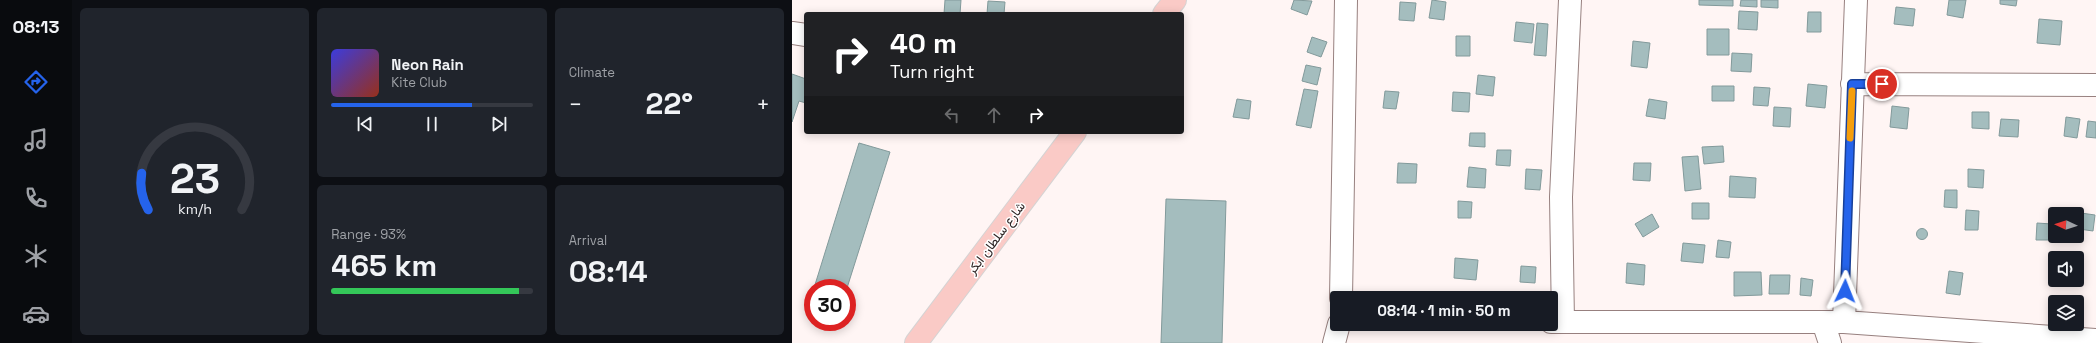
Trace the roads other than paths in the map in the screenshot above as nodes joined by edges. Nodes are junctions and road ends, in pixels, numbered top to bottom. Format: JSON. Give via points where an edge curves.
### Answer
{"nodes":[{"id":1,"x":1175,"y":0,"type":"edge"},
{"id":2,"x":1346,"y":0,"type":"edge"},
{"id":3,"x":1570,"y":0,"type":"edge"},
{"id":4,"x":1856,"y":0,"type":"edge"},
{"id":5,"x":1166,"y":12,"type":"edge"},
{"id":6,"x":792,"y":33,"type":"edge"},
{"id":7,"x":804,"y":35,"type":"edge"},
{"id":8,"x":1852,"y":84,"type":"junction"},
{"id":9,"x":2096,"y":85,"type":"edge"},
{"id":10,"x":1073,"y":134,"type":"edge"},
{"id":11,"x":1341,"y":291,"type":"edge"},
{"id":12,"x":1558,"y":291,"type":"edge"},
{"id":13,"x":1558,"y":322,"type":"edge"},
{"id":14,"x":1834,"y":322,"type":"junction"},
{"id":15,"x":1337,"y":331,"type":"edge"},
{"id":16,"x":2096,"y":340,"type":"edge"},
{"id":17,"x":916,"y":343,"type":"edge"},
{"id":18,"x":1334,"y":343,"type":"edge"},
{"id":19,"x":1830,"y":343,"type":"edge"}],
"edges":[{"from":1,"to":5,"type":"highway"},
{"from":2,"to":11,"type":"street"},
{"from":3,"to":12,"type":"street"},
{"from":4,"to":8,"type":"street"},
{"from":6,"to":7,"type":"street"},
{"from":8,"to":9,"type":"street"},
{"from":8,"to":14,"type":"street"},
{"from":10,"to":17,"type":"highway","name":"شارع سلطان ابكر"},
{"from":13,"to":14,"type":"street"},
{"from":14,"to":16,"type":"street"},
{"from":14,"to":19,"type":"street"},
{"from":15,"to":18,"type":"street"}]}
